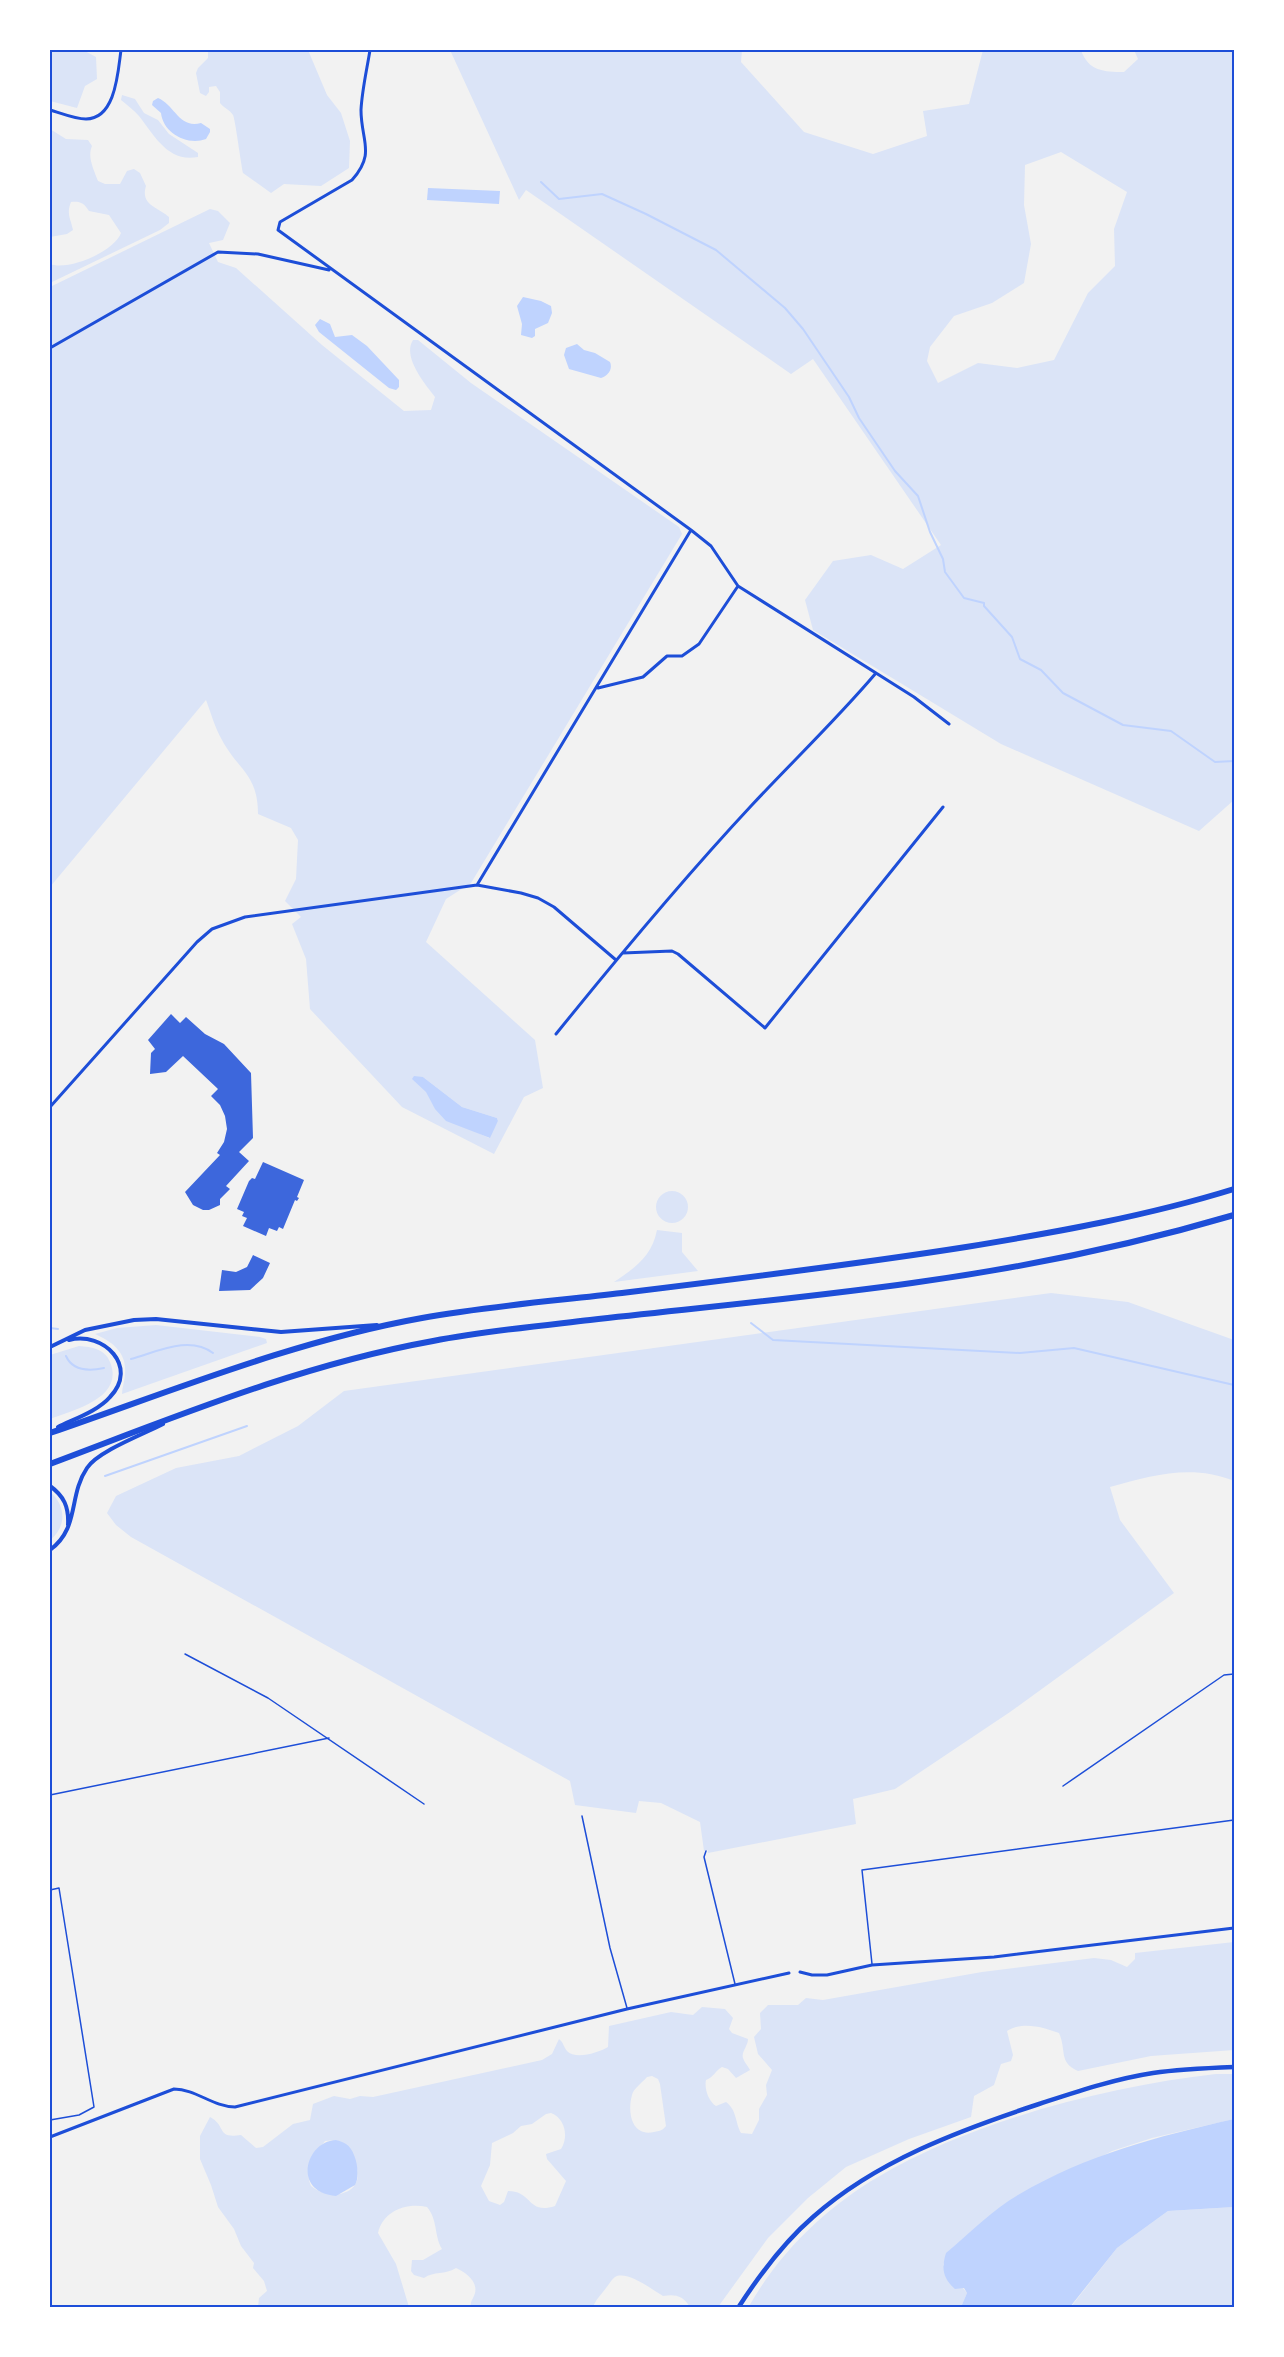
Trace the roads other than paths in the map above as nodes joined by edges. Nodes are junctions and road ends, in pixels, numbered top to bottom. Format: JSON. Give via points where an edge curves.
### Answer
{"nodes":[{"id":1,"x":122,"y":50,"type":"edge"},
{"id":2,"x":370,"y":50,"type":"edge"},
{"id":3,"x":50,"y":110,"type":"edge"},
{"id":4,"x":334,"y":271,"type":"junction"},
{"id":5,"x":50,"y":348,"type":"edge"},
{"id":6,"x":691,"y":530,"type":"junction"},
{"id":7,"x":738,"y":586,"type":"junction"},
{"id":8,"x":876,"y":673,"type":"junction"},
{"id":9,"x":598,"y":688,"type":"junction"},
{"id":10,"x":949,"y":724,"type":"dead end"},
{"id":11,"x":943,"y":807,"type":"dead end"},
{"id":12,"x":477,"y":885,"type":"junction"},
{"id":13,"x":622,"y":954,"type":"junction"},
{"id":14,"x":616,"y":960,"type":"junction"},
{"id":15,"x":556,"y":1034,"type":"dead end"},
{"id":16,"x":50,"y":1107,"type":"edge"},
{"id":17,"x":1234,"y":1189,"type":"edge"},
{"id":18,"x":1234,"y":1215,"type":"edge"},
{"id":19,"x":393,"y":1323,"type":"junction"},
{"id":20,"x":60,"y":1343,"type":"junction"},
{"id":21,"x":50,"y":1347,"type":"edge"},
{"id":22,"x":184,"y":1413,"type":"junction"},
{"id":23,"x":50,"y":1433,"type":"edge"},
{"id":24,"x":50,"y":1464,"type":"edge"},
{"id":25,"x":50,"y":1486,"type":"edge"},
{"id":26,"x":68,"y":1529,"type":"junction"},
{"id":27,"x":50,"y":1550,"type":"edge"},
{"id":28,"x":185,"y":1654,"type":"dead end"},
{"id":29,"x":1234,"y":1674,"type":"edge"},
{"id":30,"x":328,"y":1738,"type":"junction"},
{"id":31,"x":1063,"y":1786,"type":"dead end"},
{"id":32,"x":50,"y":1795,"type":"edge"},
{"id":33,"x":424,"y":1804,"type":"dead end"},
{"id":34,"x":582,"y":1816,"type":"dead end"},
{"id":35,"x":1234,"y":1820,"type":"edge"},
{"id":36,"x":706,"y":1851,"type":"dead end"},
{"id":37,"x":50,"y":1890,"type":"edge"},
{"id":38,"x":1234,"y":1928,"type":"edge"},
{"id":39,"x":873,"y":1965,"type":"junction"},
{"id":40,"x":800,"y":1972,"type":"dead end"},
{"id":41,"x":789,"y":1973,"type":"dead end"},
{"id":42,"x":735,"y":1985,"type":"junction"},
{"id":43,"x":627,"y":2009,"type":"junction"},
{"id":44,"x":1234,"y":2067,"type":"edge"},
{"id":45,"x":50,"y":2120,"type":"edge"},
{"id":46,"x":50,"y":2137,"type":"edge"},
{"id":47,"x":738,"y":2307,"type":"edge"}],
"edges":[{"from":1,"to":3,"type":"street","via":[[104,112],[84,119]]},
{"from":2,"to":4,"type":"street","via":[[361,110],[366,159],[360,171],[352,180],[280,222],[278,231]]},
{"from":4,"to":5,"type":"street","via":[[258,254],[218,252]]},
{"from":4,"to":6,"type":"street"},
{"from":6,"to":7,"type":"street","via":[[711,546]]},
{"from":6,"to":9,"type":"street"},
{"from":7,"to":8,"type":"street"},
{"from":7,"to":9,"type":"street","via":[[699,644],[682,656],[667,656],[643,676]]},
{"from":8,"to":10,"type":"street"},
{"from":8,"to":13,"type":"street","via":[[751,806]]},
{"from":9,"to":12,"type":"street"},
{"from":11,"to":13,"type":"street","via":[[765,1028],[678,954]]},
{"from":12,"to":14,"type":"street","via":[[546,902]]},
{"from":12,"to":16,"type":"street","via":[[253,916],[212,929],[158,983]]},
{"from":13,"to":14,"type":"street"},
{"from":14,"to":15,"type":"street"},
{"from":17,"to":19,"type":"highway","via":[[1117,1220],[910,1256]]},
{"from":18,"to":22,"type":"highway","via":[[1116,1246],[911,1284],[433,1340],[333,1363]]},
{"from":19,"to":20,"type":"street","via":[[281,1332],[134,1320],[85,1330]]},
{"from":19,"to":23,"type":"highway","via":[[279,1354]]},
{"from":20,"to":21,"type":"street"},
{"from":20,"to":23,"type":"street","via":[[78,1338],[102,1343],[116,1356],[119,1378],[110,1397]]},
{"from":22,"to":24,"type":"highway"},
{"from":22,"to":26,"type":"street","via":[[92,1461],[81,1478]]},
{"from":25,"to":26,"type":"street","via":[[64,1499]]},
{"from":26,"to":27,"type":"street"},
{"from":28,"to":30,"type":"lane","via":[[268,1698]]},
{"from":29,"to":31,"type":"lane","via":[[1224,1675]]},
{"from":30,"to":32,"type":"lane"},
{"from":30,"to":33,"type":"lane"},
{"from":34,"to":43,"type":"lane"},
{"from":35,"to":39,"type":"lane","via":[[862,1870]]},
{"from":36,"to":42,"type":"lane","via":[[704,1857]]},
{"from":37,"to":45,"type":"lane","via":[[59,1888],[94,2107],[80,2115]]},
{"from":38,"to":39,"type":"street","via":[[994,1957]]},
{"from":39,"to":40,"type":"street","via":[[826,1975]]},
{"from":41,"to":42,"type":"street"},
{"from":42,"to":43,"type":"street"},
{"from":43,"to":46,"type":"street","via":[[235,2107],[174,2089]]},
{"from":44,"to":47,"type":"main road","via":[[1151,2074],[1073,2093],[987,2121],[894,2163],[846,2191],[796,2232]]}]}
